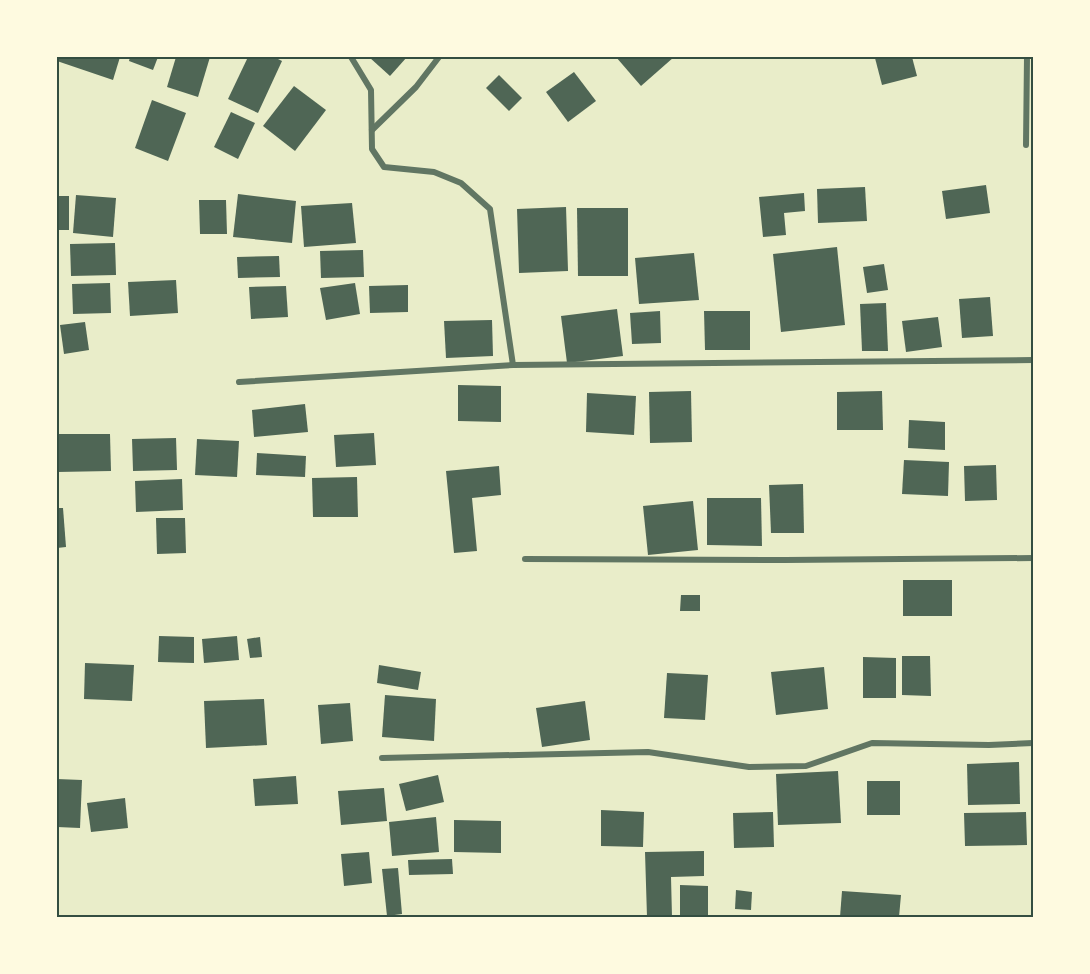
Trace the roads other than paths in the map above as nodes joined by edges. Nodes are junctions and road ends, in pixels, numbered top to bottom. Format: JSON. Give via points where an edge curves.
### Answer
{"nodes":[{"id":1,"x":351,"y":57,"type":"edge"},
{"id":2,"x":439,"y":57,"type":"edge"},
{"id":3,"x":1027,"y":57,"type":"edge"},
{"id":4,"x":372,"y":130,"type":"junction"},
{"id":5,"x":1026,"y":145,"type":"dead end"},
{"id":6,"x":1033,"y":360,"type":"edge"},
{"id":7,"x":513,"y":366,"type":"junction"},
{"id":8,"x":1033,"y":369,"type":"edge"},
{"id":9,"x":239,"y":382,"type":"dead end"},
{"id":10,"x":1033,"y":558,"type":"edge"},
{"id":11,"x":525,"y":559,"type":"dead end"},
{"id":12,"x":1033,"y":743,"type":"edge"},
{"id":13,"x":382,"y":758,"type":"dead end"}],
"edges":[{"from":1,"to":4,"type":"street","via":[[371,90]]},
{"from":2,"to":4,"type":"street","via":[[416,87]]},
{"from":3,"to":5,"type":"street"},
{"from":4,"to":7,"type":"street","via":[[372,149],[384,167],[434,172],[461,183],[489,209]]},
{"from":6,"to":7,"type":"street"},
{"from":6,"to":8,"type":"street"},
{"from":7,"to":9,"type":"street"},
{"from":10,"to":11,"type":"street"},
{"from":12,"to":13,"type":"street","via":[[872,743],[806,766],[749,767],[648,752]]}]}
